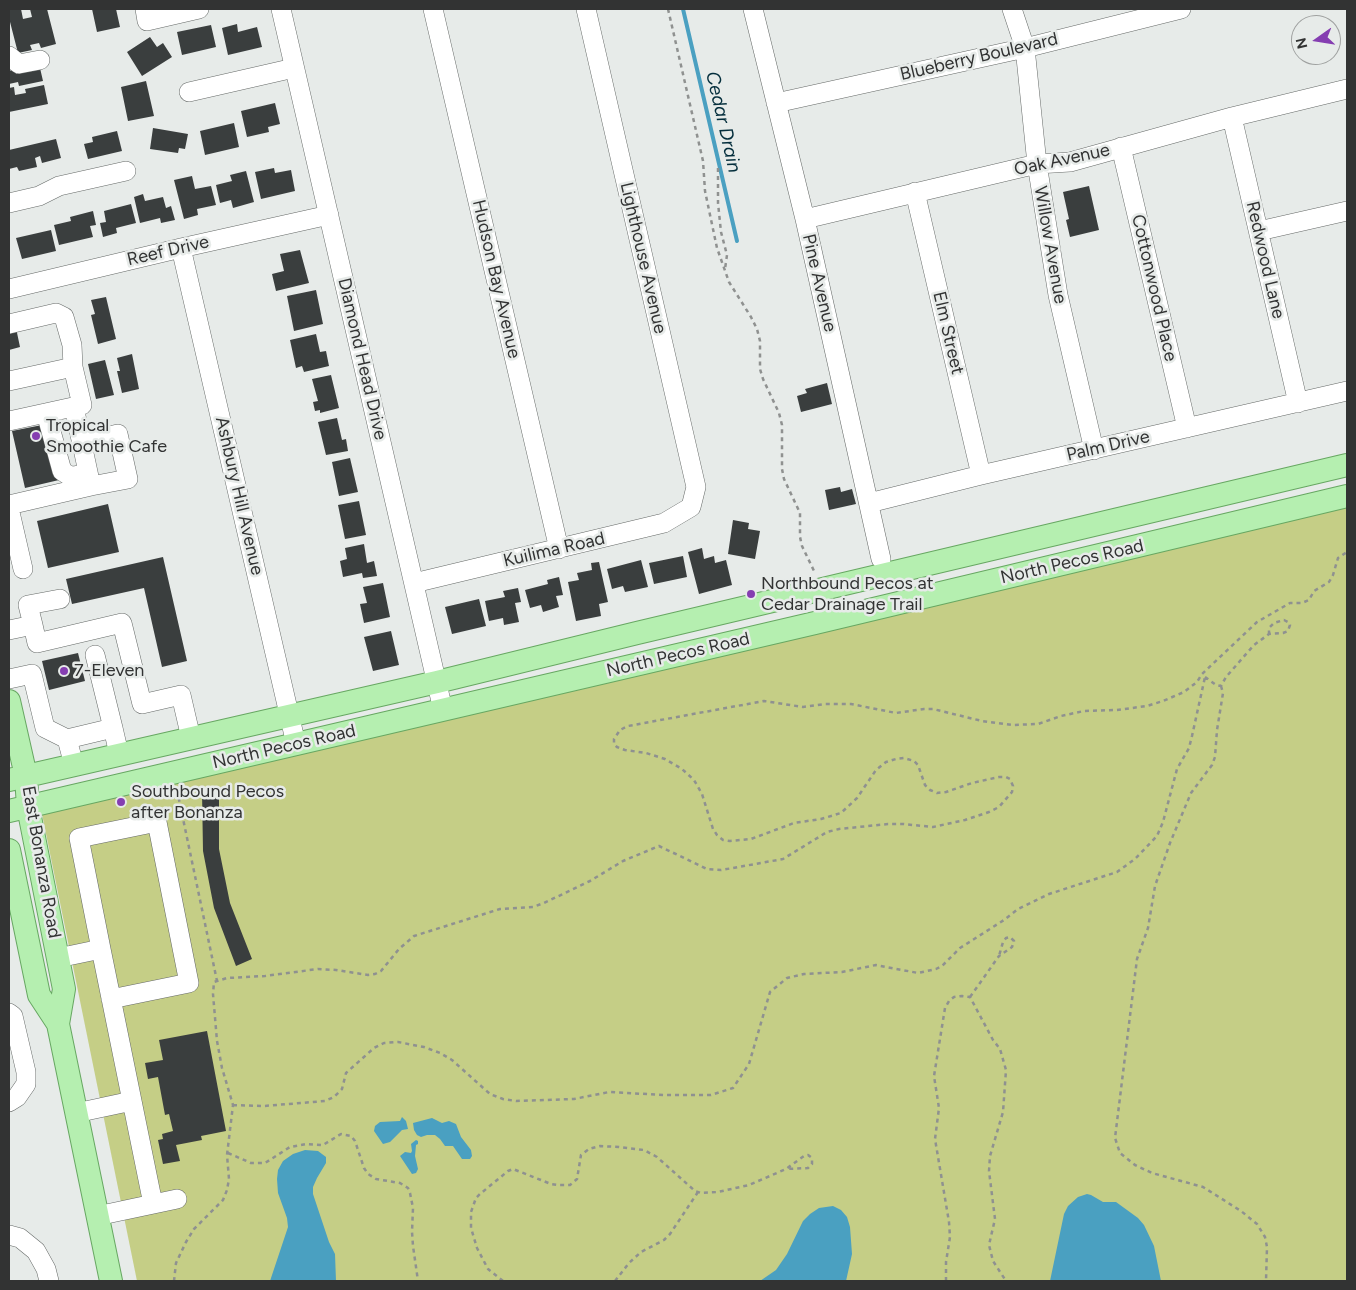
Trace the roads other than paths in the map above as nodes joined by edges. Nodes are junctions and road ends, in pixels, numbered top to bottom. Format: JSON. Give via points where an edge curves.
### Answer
{"nodes":[{"id":1,"x":199,"y":9,"type":"edge"},
{"id":2,"x":281,"y":9,"type":"edge"},
{"id":3,"x":433,"y":9,"type":"edge"},
{"id":4,"x":586,"y":9,"type":"edge"},
{"id":5,"x":752,"y":9,"type":"edge"},
{"id":6,"x":1012,"y":9,"type":"edge"},
{"id":7,"x":1181,"y":9,"type":"edge"},
{"id":8,"x":146,"y":15,"type":"edge"},
{"id":9,"x":1024,"y":48,"type":"junction"},
{"id":10,"x":9,"y":56,"type":"edge"},
{"id":11,"x":40,"y":60,"type":"dead end"},
{"id":12,"x":294,"y":68,"type":"junction"},
{"id":13,"x":1347,"y":89,"type":"edge"},
{"id":14,"x":189,"y":92,"type":"dead end"},
{"id":15,"x":776,"y":103,"type":"junction"},
{"id":16,"x":1232,"y":117,"type":"junction"},
{"id":17,"x":1121,"y":147,"type":"junction"},
{"id":18,"x":1037,"y":164,"type":"junction"},
{"id":19,"x":126,"y":171,"type":"dead end"},
{"id":20,"x":916,"y":192,"type":"junction"},
{"id":21,"x":9,"y":203,"type":"edge"},
{"id":22,"x":1347,"y":210,"type":"edge"},
{"id":23,"x":329,"y":215,"type":"junction"},
{"id":24,"x":805,"y":219,"type":"junction"},
{"id":25,"x":1259,"y":232,"type":"junction"},
{"id":26,"x":180,"y":248,"type":"junction"},
{"id":27,"x":9,"y":289,"type":"edge"},
{"id":28,"x":9,"y":324,"type":"edge"},
{"id":29,"x":73,"y":368,"type":"junction"},
{"id":30,"x":9,"y":381,"type":"edge"},
{"id":31,"x":1347,"y":391,"type":"edge"},
{"id":32,"x":1298,"y":403,"type":"junction"},
{"id":33,"x":74,"y":406,"type":"junction"},
{"id":34,"x":46,"y":413,"type":"junction"},
{"id":35,"x":9,"y":421,"type":"edge"},
{"id":36,"x":1187,"y":428,"type":"junction"},
{"id":37,"x":81,"y":442,"type":"junction"},
{"id":38,"x":1094,"y":450,"type":"junction"},
{"id":39,"x":1347,"y":465,"type":"edge"},
{"id":40,"x":982,"y":475,"type":"junction"},
{"id":41,"x":90,"y":480,"type":"junction"},
{"id":42,"x":1347,"y":496,"type":"edge"},
{"id":43,"x":869,"y":503,"type":"junction"},
{"id":44,"x":691,"y":506,"type":"joint"},
{"id":45,"x":9,"y":507,"type":"edge"},
{"id":46,"x":559,"y":549,"type":"junction"},
{"id":47,"x":882,"y":559,"type":"dead end"},
{"id":48,"x":23,"y":570,"type":"dead end"},
{"id":49,"x":414,"y":583,"type":"junction"},
{"id":50,"x":60,"y":599,"type":"dead end"},
{"id":51,"x":33,"y":625,"type":"junction"},
{"id":52,"x":9,"y":630,"type":"edge"},
{"id":53,"x":95,"y":656,"type":"dead end"},
{"id":54,"x":9,"y":679,"type":"edge"},
{"id":55,"x":437,"y":682,"type":"junction"},
{"id":56,"x":9,"y":701,"type":"edge"},
{"id":57,"x":443,"y":710,"type":"junction"},
{"id":58,"x":290,"y":715,"type":"junction"},
{"id":59,"x":113,"y":728,"type":"junction"},
{"id":60,"x":191,"y":738,"type":"junction"},
{"id":61,"x":67,"y":739,"type":"junction"},
{"id":62,"x":296,"y":744,"type":"junction"},
{"id":63,"x":119,"y":754,"type":"junction"},
{"id":64,"x":74,"y":765,"type":"junction"},
{"id":65,"x":17,"y":778,"type":"edge"},
{"id":66,"x":19,"y":809,"type":"edge"},
{"id":67,"x":9,"y":850,"type":"edge"},
{"id":68,"x":101,"y":948,"type":"junction"},
{"id":69,"x":58,"y":958,"type":"junction"},
{"id":70,"x":111,"y":999,"type":"junction"},
{"id":71,"x":9,"y":1013,"type":"edge"},
{"id":72,"x":58,"y":1024,"type":"junction"},
{"id":73,"x":132,"y":1101,"type":"junction"},
{"id":74,"x":9,"y":1102,"type":"edge"},
{"id":75,"x":76,"y":1113,"type":"junction"},
{"id":76,"x":177,"y":1199,"type":"dead end"},
{"id":77,"x":153,"y":1204,"type":"junction"},
{"id":78,"x":97,"y":1216,"type":"junction"},
{"id":79,"x":9,"y":1235,"type":"edge"},
{"id":80,"x":46,"y":1281,"type":"edge"},
{"id":81,"x":110,"y":1281,"type":"edge"}],
"edges":[{"from":1,"to":8,"type":"street"},
{"from":2,"to":12,"type":"street","name":"Diamond Head Drive"},
{"from":3,"to":46,"type":"street","name":"Hudson Bay Avenue"},
{"from":4,"to":44,"type":"street","name":"Lighthouse Avenue","via":[[696,487]]},
{"from":5,"to":15,"type":"street","name":"Pine Avenue"},
{"from":6,"to":9,"type":"street","name":"Willow Avenue"},
{"from":7,"to":9,"type":"street","name":"Blueberry Boulevard"},
{"from":9,"to":15,"type":"street","name":"Blueberry Boulevard"},
{"from":9,"to":18,"type":"street","name":"Willow Avenue"},
{"from":10,"to":11,"type":"street","via":[[19,64]]},
{"from":12,"to":14,"type":"street"},
{"from":12,"to":23,"type":"street","name":"Diamond Head Drive"},
{"from":13,"to":16,"type":"street","name":"Oak Avenue"},
{"from":15,"to":24,"type":"street","name":"Pine Avenue"},
{"from":16,"to":17,"type":"street","name":"Oak Avenue"},
{"from":16,"to":25,"type":"street","name":"Redwood Lane"},
{"from":17,"to":18,"type":"street","name":"Oak Avenue","via":[[1070,162]]},
{"from":17,"to":36,"type":"street","name":"Cottonwood Place"},
{"from":18,"to":20,"type":"street","name":"Oak Avenue"},
{"from":18,"to":38,"type":"street","name":"Willow Avenue","via":[[1058,295]]},
{"from":19,"to":21,"type":"street","via":[[59,186],[39,196]]},
{"from":20,"to":24,"type":"street","name":"Oak Avenue"},
{"from":20,"to":40,"type":"street","name":"Elm Street"},
{"from":22,"to":25,"type":"street"},
{"from":23,"to":26,"type":"street","name":"Reef Drive"},
{"from":23,"to":49,"type":"street","name":"Diamond Head Drive"},
{"from":24,"to":43,"type":"street","name":"Pine Avenue"},
{"from":25,"to":32,"type":"street","name":"Redwood Lane"},
{"from":26,"to":27,"type":"street","name":"Reef Drive"},
{"from":26,"to":58,"type":"street","name":"Ashbury Hill Avenue"},
{"from":28,"to":29,"type":"street","via":[[56,313],[64,317],[72,345]]},
{"from":29,"to":30,"type":"street"},
{"from":29,"to":33,"type":"street","via":[[82,405]]},
{"from":31,"to":32,"type":"street","name":"Palm Drive"},
{"from":32,"to":36,"type":"street","name":"Palm Drive"},
{"from":33,"to":34,"type":"street"},
{"from":33,"to":37,"type":"street"},
{"from":34,"to":35,"type":"street"},
{"from":34,"to":41,"type":"street","via":[[62,471]]},
{"from":36,"to":38,"type":"street","name":"Palm Drive"},
{"from":37,"to":41,"type":"street"},
{"from":37,"to":41,"type":"street","via":[[118,434],[128,479]]},
{"from":38,"to":40,"type":"street","name":"Palm Drive"},
{"from":39,"to":55,"type":"main road","name":"North Pecos Road"},
{"from":40,"to":43,"type":"street","name":"Palm Drive"},
{"from":41,"to":45,"type":"street"},
{"from":42,"to":57,"type":"main road","name":"North Pecos Road"},
{"from":43,"to":47,"type":"street","name":"Pine Avenue"},
{"from":44,"to":46,"type":"street","name":"Kuilima Road","via":[[664,523]]},
{"from":45,"to":48,"type":"street"},
{"from":46,"to":49,"type":"street","name":"Kuilima Road"},
{"from":49,"to":55,"type":"street","name":"Diamond Head Drive"},
{"from":50,"to":51,"type":"street","via":[[28,606]]},
{"from":51,"to":52,"type":"street"},
{"from":51,"to":60,"type":"street","via":[[37,643],[122,623],[142,704],[180,694]]},
{"from":53,"to":59,"type":"street"},
{"from":54,"to":61,"type":"street","via":[[32,674],[45,728]]},
{"from":55,"to":57,"type":"street","name":"Diamond Head Drive"},
{"from":55,"to":58,"type":"main road","name":"North Pecos Road"},
{"from":56,"to":65,"type":"main road","name":"East Bonanza Road"},
{"from":57,"to":62,"type":"main road","name":"North Pecos Road"},
{"from":58,"to":60,"type":"main road","name":"North Pecos Road"},
{"from":58,"to":62,"type":"street","name":"Ashbury Hill Avenue"},
{"from":59,"to":61,"type":"street"},
{"from":59,"to":63,"type":"street"},
{"from":60,"to":63,"type":"main road","name":"North Pecos Road"},
{"from":61,"to":64,"type":"street"},
{"from":62,"to":66,"type":"main road","name":"North Pecos Road"},
{"from":63,"to":64,"type":"main road","name":"North Pecos Road"},
{"from":64,"to":65,"type":"main road","name":"North Pecos Road"},
{"from":65,"to":66,"type":"main road","name":"East Bonanza Road"},
{"from":66,"to":69,"type":"main road","name":"East Bonanza Road"},
{"from":67,"to":72,"type":"main road","name":"East Bonanza Road","via":[[39,996]]},
{"from":68,"to":69,"type":"street"},
{"from":68,"to":70,"type":"street"},
{"from":68,"to":70,"type":"street","via":[[79,838],[157,822],[189,983]]},
{"from":69,"to":72,"type":"main road","name":"East Bonanza Road","via":[[64,989]]},
{"from":70,"to":73,"type":"street"},
{"from":71,"to":74,"type":"street","via":[[13,1016],[26,1072],[26,1084]]},
{"from":72,"to":75,"type":"main road","name":"East Bonanza Road"},
{"from":73,"to":75,"type":"street"},
{"from":73,"to":77,"type":"street"},
{"from":75,"to":78,"type":"main road","name":"East Bonanza Road"},
{"from":76,"to":77,"type":"street"},
{"from":77,"to":78,"type":"street"},
{"from":78,"to":81,"type":"main road","name":"East Bonanza Road"},
{"from":79,"to":80,"type":"street","via":[[20,1238],[36,1251],[46,1269]]}]}
